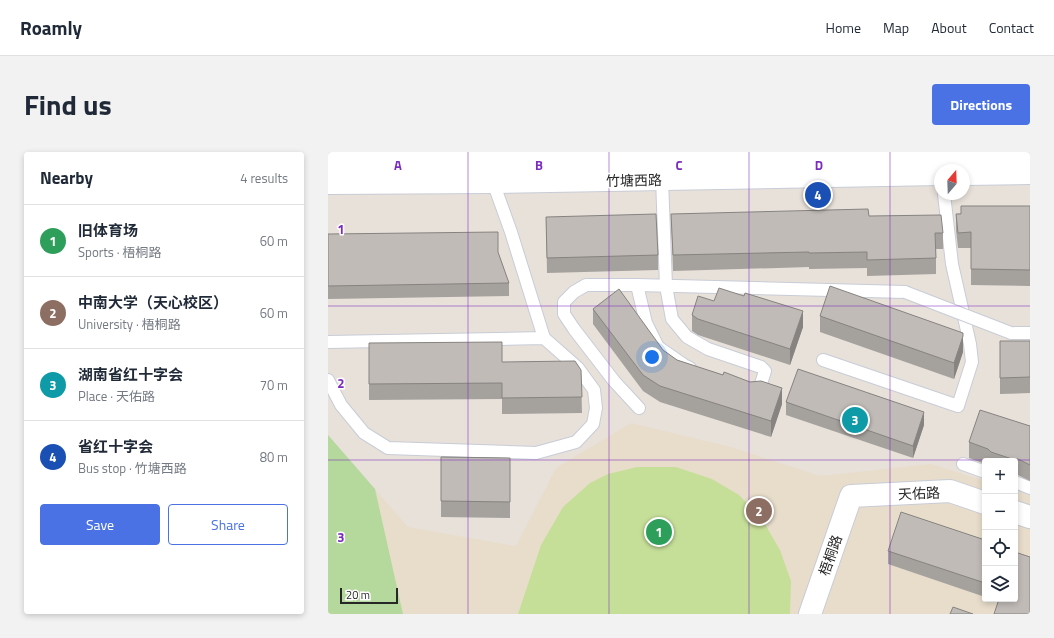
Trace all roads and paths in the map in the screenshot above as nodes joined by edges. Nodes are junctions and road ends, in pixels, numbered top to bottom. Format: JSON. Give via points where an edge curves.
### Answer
{"nodes":[{"id":1,"x":1030,"y":156,"type":"edge"},
{"id":2,"x":331,"y":165,"type":"edge"},
{"id":3,"x":934,"y":174,"type":"edge"},
{"id":4,"x":970,"y":174,"type":"edge"},
{"id":5,"x":1030,"y":174,"type":"edge"},
{"id":6,"x":662,"y":179,"type":"junction"},
{"id":7,"x":493,"y":182,"type":"junction"},
{"id":8,"x":945,"y":200,"type":"edge"},
{"id":9,"x":495,"y":232,"type":"edge"},
{"id":10,"x":511,"y":232,"type":"junction"},
{"id":11,"x":637,"y":285,"type":"junction"},
{"id":12,"x":666,"y":286,"type":"junction"},
{"id":13,"x":1030,"y":332,"type":"edge"},
{"id":14,"x":544,"y":338,"type":"junction"},
{"id":15,"x":328,"y":342,"type":"edge"},
{"id":16,"x":823,"y":360,"type":"dead end"},
{"id":17,"x":704,"y":373,"type":"edge"},
{"id":18,"x":328,"y":380,"type":"edge"},
{"id":19,"x":739,"y":386,"type":"edge"},
{"id":20,"x":639,"y":408,"type":"dead end"},
{"id":21,"x":963,"y":464,"type":"dead end"},
{"id":22,"x":982,"y":471,"type":"edge"},
{"id":23,"x":1018,"y":483,"type":"edge"},
{"id":24,"x":1030,"y":488,"type":"edge"},
{"id":25,"x":851,"y":496,"type":"joint"},
{"id":26,"x":982,"y":502,"type":"edge"},
{"id":27,"x":1018,"y":513,"type":"edge"},
{"id":28,"x":1030,"y":517,"type":"edge"},
{"id":29,"x":810,"y":614,"type":"edge"}],
"edges":[{"from":1,"to":2,"type":"main road","name":"竹塘西路"},
{"from":2,"to":7,"type":"main road","name":"竹塘西路"},
{"from":3,"to":6,"type":"main road","name":"竹塘西路"},
{"from":4,"to":5,"type":"main road"},
{"from":6,"to":7,"type":"main road","name":"竹塘西路"},
{"from":6,"to":12,"type":"lane"},
{"from":7,"to":10,"type":"lane"},
{"from":8,"to":16,"type":"lane","via":[[952,264],[972,362],[958,406]]},
{"from":9,"to":10,"type":"lane"},
{"from":10,"to":14,"type":"lane"},
{"from":11,"to":12,"type":"lane"},
{"from":11,"to":17,"type":"lane","via":[[646,323],[658,347],[684,365]]},
{"from":11,"to":20,"type":"lane","via":[[586,285],[564,302],[564,314],[610,375]]},
{"from":12,"to":13,"type":"lane","bridge":true,"via":[[905,292],[1011,333]]},
{"from":12,"to":19,"type":"lane","via":[[672,319],[687,337],[708,349],[762,367],[765,371],[759,390],[753,391]]},
{"from":14,"to":15,"type":"lane"},
{"from":14,"to":18,"type":"lane","via":[[578,368],[594,390],[596,408],[592,424],[576,442],[536,453],[388,448],[364,433],[341,404]]},
{"from":21,"to":22,"type":"lane"},
{"from":23,"to":24,"type":"lane"},
{"from":25,"to":26,"type":"main road","name":"天佑路","via":[[950,491]]},
{"from":25,"to":29,"type":"main road","name":"梧桐路"},
{"from":27,"to":28,"type":"main road"}]}
